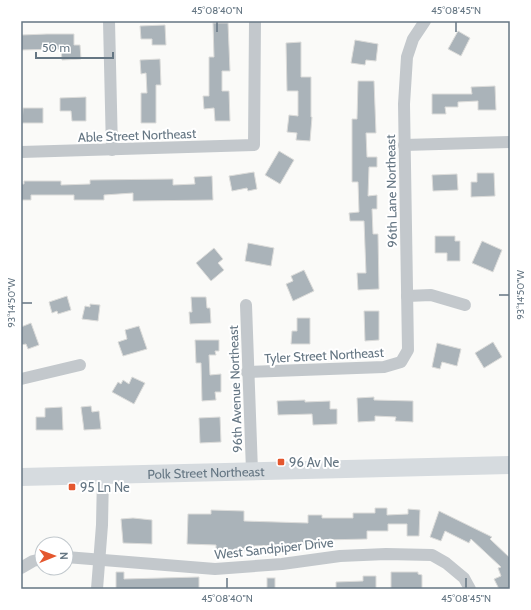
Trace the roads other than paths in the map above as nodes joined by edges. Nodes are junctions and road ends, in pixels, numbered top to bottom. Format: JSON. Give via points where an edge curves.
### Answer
{"nodes":[{"id":1,"x":108,"y":21,"type":"edge"},
{"id":2,"x":255,"y":21,"type":"edge"},
{"id":3,"x":424,"y":21,"type":"edge"},
{"id":4,"x":510,"y":142,"type":"edge"},
{"id":5,"x":404,"y":145,"type":"junction"},
{"id":6,"x":112,"y":150,"type":"junction"},
{"id":7,"x":21,"y":152,"type":"edge"},
{"id":8,"x":407,"y":296,"type":"junction"},
{"id":9,"x":246,"y":305,"type":"dead end"},
{"id":10,"x":465,"y":305,"type":"dead end"},
{"id":11,"x":401,"y":362,"type":"joint"},
{"id":12,"x":80,"y":365,"type":"dead end"},
{"id":13,"x":247,"y":372,"type":"junction"},
{"id":14,"x":21,"y":379,"type":"edge"},
{"id":15,"x":510,"y":465,"type":"edge"},
{"id":16,"x":252,"y":471,"type":"junction"},
{"id":17,"x":103,"y":475,"type":"junction"},
{"id":18,"x":21,"y":477,"type":"edge"},
{"id":19,"x":74,"y":557,"type":"edge"},
{"id":20,"x":99,"y":559,"type":"junction"},
{"id":21,"x":34,"y":561,"type":"edge"},
{"id":22,"x":21,"y":568,"type":"edge"},
{"id":23,"x":97,"y":589,"type":"edge"},
{"id":24,"x":470,"y":589,"type":"edge"}],
"edges":[{"from":1,"to":6,"type":"street"},
{"from":2,"to":6,"type":"street","name":"Able Street Northeast","via":[[254,145]]},
{"from":3,"to":5,"type":"street","name":"96th Lane Northeast","via":[[406,57]]},
{"from":4,"to":5,"type":"street"},
{"from":5,"to":8,"type":"street","name":"96th Lane Northeast"},
{"from":6,"to":7,"type":"street","name":"Able Street Northeast"},
{"from":8,"to":10,"type":"street","via":[[431,295]]},
{"from":8,"to":11,"type":"street","name":"96th Lane Northeast","via":[[408,350]]},
{"from":9,"to":13,"type":"street","name":"96th Avenue Northeast"},
{"from":11,"to":13,"type":"street","name":"Tyler Street Northeast","via":[[384,367]]},
{"from":12,"to":14,"type":"street"},
{"from":13,"to":16,"type":"street","name":"96th Avenue Northeast"},
{"from":15,"to":16,"type":"street","name":"Polk Street Northeast"},
{"from":16,"to":17,"type":"street","name":"Polk Street Northeast"},
{"from":17,"to":18,"type":"street","name":"Polk Street Northeast"},
{"from":17,"to":20,"type":"street"},
{"from":19,"to":20,"type":"street","name":"West Sandpiper Drive"},
{"from":20,"to":23,"type":"street"},
{"from":20,"to":24,"type":"street","name":"West Sandpiper Drive","via":[[215,569],[340,556],[432,555],[464,578]]},
{"from":21,"to":22,"type":"street"}]}
